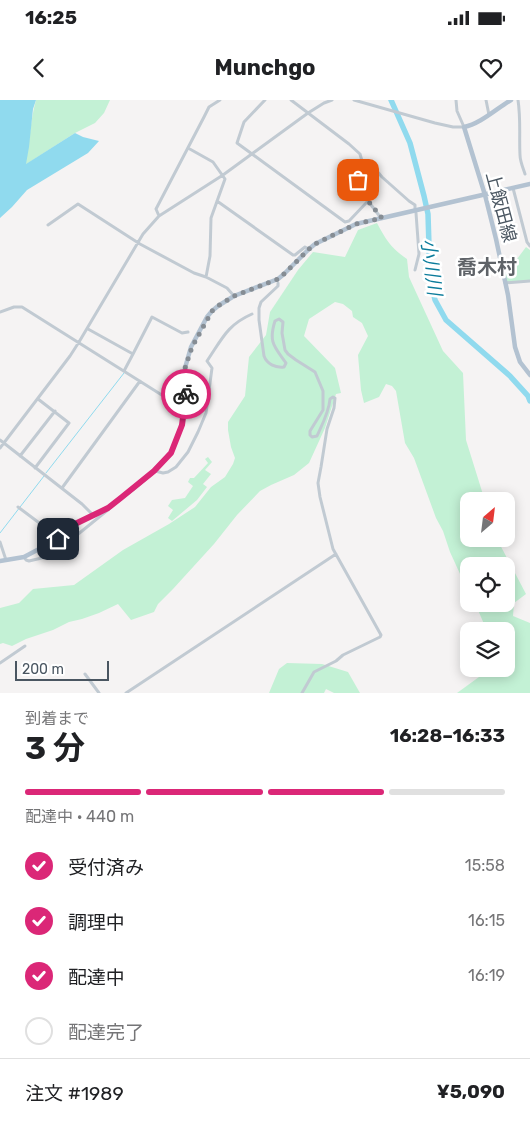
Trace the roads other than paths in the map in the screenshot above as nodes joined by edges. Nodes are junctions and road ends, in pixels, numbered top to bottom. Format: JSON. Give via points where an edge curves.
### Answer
{"nodes":[{"id":1,"x":220,"y":100,"type":"edge"},
{"id":2,"x":265,"y":100,"type":"edge"},
{"id":3,"x":291,"y":100,"type":"edge"},
{"id":4,"x":332,"y":100,"type":"edge"},
{"id":5,"x":354,"y":100,"type":"edge"},
{"id":6,"x":456,"y":100,"type":"edge"},
{"id":7,"x":486,"y":100,"type":"edge"},
{"id":8,"x":511,"y":100,"type":"edge"},
{"id":9,"x":518,"y":100,"type":"edge"},
{"id":10,"x":308,"y":113,"type":"junction"},
{"id":11,"x":489,"y":114,"type":"junction"},
{"id":12,"x":464,"y":127,"type":"junction"},
{"id":13,"x":188,"y":148,"type":"junction"},
{"id":14,"x":252,"y":154,"type":"junction"},
{"id":15,"x":362,"y":161,"type":"junction"},
{"id":16,"x":525,"y":174,"type":"dead end"},
{"id":17,"x":223,"y":175,"type":"junction"},
{"id":18,"x":530,"y":184,"type":"edge"},
{"id":19,"x":513,"y":188,"type":"junction"},
{"id":20,"x":485,"y":195,"type":"junction"},
{"id":21,"x":217,"y":201,"type":"junction"},
{"id":22,"x":368,"y":201,"type":"junction"},
{"id":23,"x":416,"y":211,"type":"junction"},
{"id":24,"x":159,"y":216,"type":"junction"},
{"id":25,"x":382,"y":218,"type":"junction"},
{"id":26,"x":48,"y":225,"type":"dead end"},
{"id":27,"x":138,"y":243,"type":"junction"},
{"id":28,"x":530,"y":246,"type":"edge"},
{"id":29,"x":309,"y":249,"type":"junction"},
{"id":30,"x":415,"y":270,"type":"dead end"},
{"id":31,"x":206,"y":277,"type":"junction"},
{"id":32,"x":530,"y":281,"type":"edge"},
{"id":33,"x":278,"y":283,"type":"dead end"},
{"id":34,"x":505,"y":283,"type":"junction"},
{"id":35,"x":234,"y":296,"type":"junction"},
{"id":36,"x":0,"y":312,"type":"edge"},
{"id":37,"x":252,"y":314,"type":"dead end"},
{"id":38,"x":88,"y":329,"type":"junction"},
{"id":39,"x":188,"y":332,"type":"dead end"},
{"id":40,"x":80,"y":342,"type":"junction"},
{"id":41,"x":133,"y":354,"type":"junction"},
{"id":42,"x":124,"y":371,"type":"junction"},
{"id":43,"x":530,"y":376,"type":"edge"},
{"id":44,"x":140,"y":381,"type":"junction"},
{"id":45,"x":38,"y":399,"type":"junction"},
{"id":46,"x":184,"y":409,"type":"junction"},
{"id":47,"x":55,"y":411,"type":"junction"},
{"id":48,"x":0,"y":440,"type":"edge"},
{"id":49,"x":4,"y":443,"type":"junction"},
{"id":50,"x":0,"y":448,"type":"edge"},
{"id":51,"x":20,"y":456,"type":"junction"},
{"id":52,"x":35,"y":468,"type":"junction"},
{"id":53,"x":154,"y":471,"type":"junction"},
{"id":54,"x":62,"y":488,"type":"junction"},
{"id":55,"x":111,"y":506,"type":"junction"},
{"id":56,"x":19,"y":508,"type":"dead end"},
{"id":57,"x":93,"y":515,"type":"junction"},
{"id":58,"x":58,"y":539,"type":"junction"},
{"id":59,"x":0,"y":542,"type":"edge"},
{"id":60,"x":336,"y":554,"type":"junction"},
{"id":61,"x":24,"y":557,"type":"junction"},
{"id":62,"x":6,"y":560,"type":"junction"},
{"id":63,"x":0,"y":561,"type":"edge"},
{"id":64,"x":25,"y":646,"type":"dead end"},
{"id":65,"x":0,"y":663,"type":"edge"},
{"id":66,"x":85,"y":674,"type":"dead end"},
{"id":67,"x":99,"y":693,"type":"edge"},
{"id":68,"x":126,"y":693,"type":"edge"},
{"id":69,"x":302,"y":693,"type":"edge"}],
"edges":[{"from":1,"to":13,"type":"street","via":[[209,107]]},
{"from":2,"to":14,"type":"street","via":[[244,122],[238,143]]},
{"from":3,"to":10,"type":"street"},
{"from":4,"to":10,"type":"street"},
{"from":5,"to":12,"type":"street","via":[[447,126]]},
{"from":6,"to":12,"type":"street"},
{"from":7,"to":11,"type":"street"},
{"from":8,"to":11,"type":"main road"},
{"from":9,"to":16,"type":"street","via":[[520,157]]},
{"from":10,"to":14,"type":"street"},
{"from":10,"to":15,"type":"street","via":[[350,144]]},
{"from":11,"to":12,"type":"main road"},
{"from":12,"to":20,"type":"main road","name":"上飯田線"},
{"from":13,"to":17,"type":"street","via":[[213,162]]},
{"from":13,"to":24,"type":"street","via":[[156,209]]},
{"from":14,"to":17,"type":"street"},
{"from":14,"to":22,"type":"street","via":[[345,222]]},
{"from":15,"to":22,"type":"street","via":[[358,180]]},
{"from":15,"to":23,"type":"street","via":[[415,205]]},
{"from":17,"to":21,"type":"street"},
{"from":17,"to":24,"type":"street"},
{"from":18,"to":19,"type":"main road"},
{"from":19,"to":20,"type":"main road"},
{"from":19,"to":28,"type":"street"},
{"from":20,"to":23,"type":"main road"},
{"from":20,"to":34,"type":"main road","name":"上飯田線"},
{"from":21,"to":29,"type":"street","via":[[293,255],[305,247]]},
{"from":21,"to":31,"type":"street","via":[[211,218]]},
{"from":22,"to":25,"type":"street"},
{"from":23,"to":25,"type":"main road"},
{"from":23,"to":30,"type":"street","via":[[419,254]]},
{"from":24,"to":27,"type":"street"},
{"from":25,"to":29,"type":"main road","via":[[356,224]]},
{"from":26,"to":27,"type":"street","via":[[78,204]]},
{"from":27,"to":31,"type":"street"},
{"from":27,"to":38,"type":"street"},
{"from":29,"to":35,"type":"main road","via":[[278,279]]},
{"from":31,"to":35,"type":"street","via":[[227,288]]},
{"from":32,"to":34,"type":"street"},
{"from":33,"to":60,"type":"street","via":[[261,302],[258,311],[262,348],[268,363],[284,366],[286,363],[272,340],[279,319],[283,322],[285,350],[315,372],[323,391],[323,410],[310,431],[312,437],[317,436],[330,399],[335,398],[326,429],[318,483]]},
{"from":34,"to":43,"type":"main road","name":"上飯田線","via":[[515,347]]},
{"from":35,"to":46,"type":"main road","via":[[212,311],[192,347],[184,375]]},
{"from":36,"to":40,"type":"street","via":[[22,307]]},
{"from":37,"to":53,"type":"street","via":[[232,326],[207,361],[212,368],[206,413],[188,452],[168,472]]},
{"from":38,"to":40,"type":"street"},
{"from":38,"to":41,"type":"street"},
{"from":39,"to":41,"type":"street","via":[[182,333],[152,317]]},
{"from":40,"to":42,"type":"street"},
{"from":40,"to":45,"type":"street"},
{"from":41,"to":42,"type":"street"},
{"from":42,"to":44,"type":"street"},
{"from":44,"to":46,"type":"street"},
{"from":44,"to":54,"type":"street"},
{"from":45,"to":47,"type":"street"},
{"from":45,"to":49,"type":"street"},
{"from":46,"to":53,"type":"main road","via":[[182,425],[171,453]]},
{"from":47,"to":51,"type":"street"},
{"from":47,"to":52,"type":"street","via":[[69,423]]},
{"from":48,"to":49,"type":"street"},
{"from":49,"to":50,"type":"street"},
{"from":49,"to":51,"type":"street"},
{"from":51,"to":52,"type":"street"},
{"from":52,"to":54,"type":"street"},
{"from":53,"to":55,"type":"main road"},
{"from":54,"to":57,"type":"street"},
{"from":55,"to":57,"type":"main road"},
{"from":55,"to":61,"type":"street","via":[[50,556],[29,561]]},
{"from":56,"to":58,"type":"street"},
{"from":57,"to":58,"type":"main road","via":[[75,524]]},
{"from":58,"to":61,"type":"main road"},
{"from":59,"to":62,"type":"street"},
{"from":60,"to":68,"type":"street"},
{"from":60,"to":69,"type":"street","via":[[381,635],[314,672]]},
{"from":61,"to":62,"type":"main road"},
{"from":62,"to":63,"type":"main road"},
{"from":64,"to":65,"type":"street"},
{"from":66,"to":67,"type":"street"}]}
